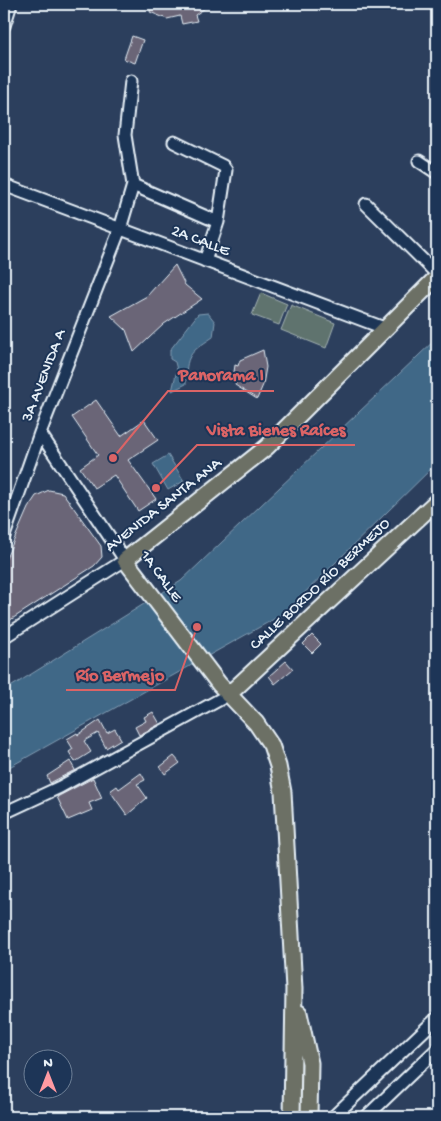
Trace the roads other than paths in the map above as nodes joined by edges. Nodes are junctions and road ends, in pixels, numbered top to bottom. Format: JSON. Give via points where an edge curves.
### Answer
{"nodes":[{"id":1,"x":11,"y":4,"type":"edge"},
{"id":2,"x":4,"y":26,"type":"edge"},
{"id":3,"x":131,"y":81,"type":"dead end"},
{"id":4,"x":174,"y":142,"type":"dead end"},
{"id":5,"x":419,"y":162,"type":"dead end"},
{"id":6,"x":437,"y":172,"type":"edge"},
{"id":7,"x":4,"y":185,"type":"edge"},
{"id":8,"x":133,"y":185,"type":"junction"},
{"id":9,"x":366,"y":204,"type":"dead end"},
{"id":10,"x":218,"y":222,"type":"junction"},
{"id":11,"x":120,"y":229,"type":"junction"},
{"id":12,"x":205,"y":261,"type":"junction"},
{"id":13,"x":437,"y":275,"type":"edge"},
{"id":14,"x":384,"y":328,"type":"junction"},
{"id":15,"x":40,"y":434,"type":"junction"},
{"id":16,"x":437,"y":501,"type":"edge"},
{"id":17,"x":4,"y":536,"type":"edge"},
{"id":18,"x":125,"y":560,"type":"junction"},
{"id":19,"x":4,"y":637,"type":"edge"},
{"id":20,"x":228,"y":695,"type":"junction"},
{"id":21,"x":4,"y":813,"type":"edge"},
{"id":22,"x":294,"y":989,"type":"junction"},
{"id":23,"x":437,"y":1018,"type":"edge"},
{"id":24,"x":437,"y":1049,"type":"edge"},
{"id":25,"x":292,"y":1117,"type":"edge"},
{"id":26,"x":309,"y":1117,"type":"edge"},
{"id":27,"x":333,"y":1117,"type":"edge"},
{"id":28,"x":366,"y":1117,"type":"edge"}],
"edges":[{"from":1,"to":2,"type":"street"},
{"from":3,"to":8,"type":"street","via":[[125,134]]},
{"from":4,"to":10,"type":"street","via":[[226,170]]},
{"from":5,"to":6,"type":"street"},
{"from":7,"to":11,"type":"street","name":"2A CALLE"},
{"from":8,"to":10,"type":"street"},
{"from":8,"to":11,"type":"street","name":"3A AVENIDA A"},
{"from":9,"to":13,"type":"street"},
{"from":10,"to":12,"type":"street"},
{"from":11,"to":12,"type":"street","name":"2A CALLE"},
{"from":11,"to":15,"type":"street","name":"3A AVENIDA A"},
{"from":12,"to":14,"type":"street","name":"2A CALLE"},
{"from":13,"to":14,"type":"main road","name":"AVENIDA SANTA ANA"},
{"from":14,"to":18,"type":"main road","name":"AVENIDA SANTA ANA","via":[[267,447]]},
{"from":15,"to":17,"type":"street","name":"3A AVENIDA A"},
{"from":15,"to":18,"type":"street","name":"1A CALLE"},
{"from":16,"to":20,"type":"main road","name":"CALLE BORDO RÍO BERMEJO"},
{"from":18,"to":19,"type":"street","name":"AVENIDA SANTA ANA"},
{"from":18,"to":20,"type":"main road","name":"1A CALLE"},
{"from":20,"to":21,"type":"street","via":[[60,788]]},
{"from":20,"to":22,"type":"main road","name":"1A CALLE","via":[[256,723],[271,745],[278,766],[283,792]]},
{"from":22,"to":25,"type":"main road"},
{"from":22,"to":26,"type":"main road","via":[[310,1063]]},
{"from":23,"to":27,"type":"street"},
{"from":24,"to":28,"type":"street"}]}
